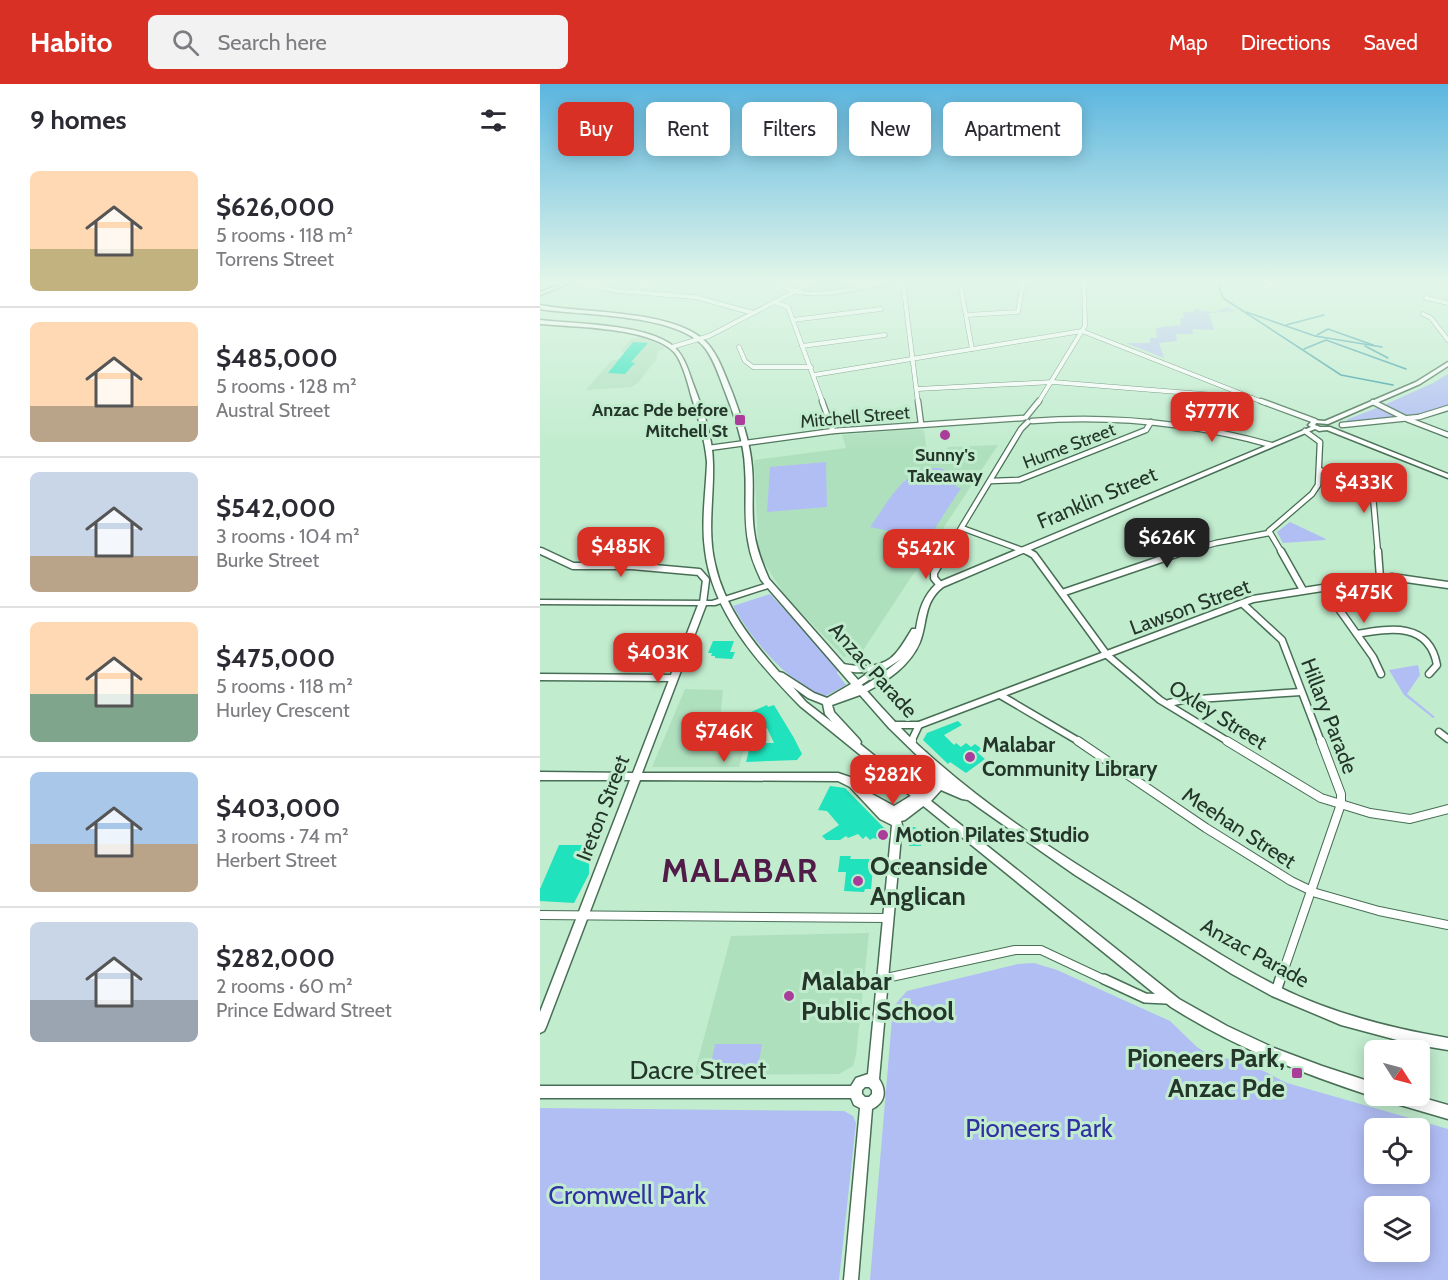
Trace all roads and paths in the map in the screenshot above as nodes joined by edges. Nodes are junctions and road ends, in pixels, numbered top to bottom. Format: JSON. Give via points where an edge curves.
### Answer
{"nodes":[{"id":1,"x":654,"y":339,"type":"edge"},
{"id":2,"x":699,"y":339,"type":"joint"},
{"id":3,"x":800,"y":339,"type":"edge"},
{"id":4,"x":856,"y":339,"type":"edge"},
{"id":5,"x":911,"y":339,"type":"edge"},
{"id":6,"x":970,"y":339,"type":"edge"},
{"id":7,"x":1034,"y":339,"type":"edge"},
{"id":8,"x":1077,"y":339,"type":"edge"},
{"id":9,"x":1106,"y":339,"type":"edge"},
{"id":10,"x":802,"y":346,"type":"junction"},
{"id":11,"x":672,"y":347,"type":"junction"},
{"id":12,"x":739,"y":347,"type":"dead end"},
{"id":13,"x":972,"y":349,"type":"junction"},
{"id":14,"x":914,"y":359,"type":"junction"},
{"id":15,"x":1448,"y":364,"type":"edge"},
{"id":16,"x":811,"y":368,"type":"junction"},
{"id":17,"x":814,"y":375,"type":"junction"},
{"id":18,"x":1050,"y":382,"type":"junction"},
{"id":19,"x":917,"y":389,"type":"junction"},
{"id":20,"x":1253,"y":398,"type":"junction"},
{"id":21,"x":1373,"y":402,"type":"junction"},
{"id":22,"x":1448,"y":408,"type":"edge"},
{"id":23,"x":1027,"y":419,"type":"junction"},
{"id":24,"x":1406,"y":419,"type":"junction"},
{"id":25,"x":1151,"y":422,"type":"junction"},
{"id":26,"x":921,"y":424,"type":"junction"},
{"id":27,"x":1313,"y":424,"type":"junction"},
{"id":28,"x":1327,"y":425,"type":"junction"},
{"id":29,"x":1342,"y":425,"type":"dead end"},
{"id":30,"x":833,"y":431,"type":"junction"},
{"id":31,"x":1305,"y":431,"type":"junction"},
{"id":32,"x":1448,"y":435,"type":"edge"},
{"id":33,"x":745,"y":442,"type":"junction"},
{"id":34,"x":1271,"y":445,"type":"junction"},
{"id":35,"x":709,"y":448,"type":"junction"},
{"id":36,"x":1320,"y":470,"type":"junction"},
{"id":37,"x":1448,"y":476,"type":"edge"},
{"id":38,"x":991,"y":481,"type":"junction"},
{"id":39,"x":962,"y":528,"type":"junction"},
{"id":40,"x":1269,"y":533,"type":"junction"},
{"id":41,"x":1024,"y":549,"type":"junction"},
{"id":42,"x":540,"y":551,"type":"edge"},
{"id":43,"x":1380,"y":578,"type":"junction"},
{"id":44,"x":768,"y":585,"type":"junction"},
{"id":45,"x":940,"y":585,"type":"junction"},
{"id":46,"x":1448,"y":585,"type":"edge"},
{"id":47,"x":1324,"y":588,"type":"junction"},
{"id":48,"x":1303,"y":590,"type":"junction"},
{"id":49,"x":1062,"y":593,"type":"junction"},
{"id":50,"x":725,"y":600,"type":"junction"},
{"id":51,"x":540,"y":602,"type":"edge"},
{"id":52,"x":703,"y":603,"type":"junction"},
{"id":53,"x":1243,"y":604,"type":"junction"},
{"id":54,"x":918,"y":628,"type":"junction"},
{"id":55,"x":1357,"y":634,"type":"junction"},
{"id":56,"x":1107,"y":655,"type":"junction"},
{"id":57,"x":894,"y":661,"type":"junction"},
{"id":58,"x":843,"y":667,"type":"junction"},
{"id":59,"x":771,"y":669,"type":"junction"},
{"id":60,"x":1381,"y":674,"type":"dead end"},
{"id":61,"x":1429,"y":674,"type":"dead end"},
{"id":62,"x":540,"y":677,"type":"edge"},
{"id":63,"x":674,"y":678,"type":"junction"},
{"id":64,"x":860,"y":687,"type":"junction"},
{"id":65,"x":1301,"y":692,"type":"junction"},
{"id":66,"x":1000,"y":695,"type":"junction"},
{"id":67,"x":828,"y":703,"type":"junction"},
{"id":68,"x":1169,"y":703,"type":"junction"},
{"id":69,"x":892,"y":725,"type":"junction"},
{"id":70,"x":919,"y":725,"type":"junction"},
{"id":71,"x":1439,"y":732,"type":"dead end"},
{"id":72,"x":1448,"y":739,"type":"edge"},
{"id":73,"x":911,"y":743,"type":"junction"},
{"id":74,"x":922,"y":755,"type":"junction"},
{"id":75,"x":869,"y":758,"type":"junction"},
{"id":76,"x":540,"y":776,"type":"edge"},
{"id":77,"x":636,"y":776,"type":"junction"},
{"id":78,"x":940,"y":785,"type":"junction"},
{"id":79,"x":920,"y":799,"type":"junction"},
{"id":80,"x":979,"y":803,"type":"junction"},
{"id":81,"x":1341,"y":804,"type":"junction"},
{"id":82,"x":1448,"y":809,"type":"edge"},
{"id":83,"x":895,"y":815,"type":"junction"},
{"id":84,"x":1312,"y":891,"type":"junction"},
{"id":85,"x":540,"y":915,"type":"edge"},
{"id":86,"x":582,"y":915,"type":"junction"},
{"id":87,"x":887,"y":918,"type":"junction"},
{"id":88,"x":1448,"y":926,"type":"edge"},
{"id":89,"x":881,"y":977,"type":"junction"},
{"id":90,"x":1276,"y":992,"type":"junction"},
{"id":91,"x":1175,"y":1003,"type":"junction"},
{"id":92,"x":540,"y":1027,"type":"edge"},
{"id":93,"x":1448,"y":1044,"type":"edge"},
{"id":94,"x":873,"y":1081,"type":"junction"},
{"id":95,"x":1364,"y":1087,"type":"edge"},
{"id":96,"x":540,"y":1092,"type":"edge"},
{"id":97,"x":856,"y":1092,"type":"junction"},
{"id":98,"x":866,"y":1104,"type":"junction"},
{"id":99,"x":1428,"y":1106,"type":"edge"},
{"id":100,"x":1448,"y":1112,"type":"edge"},
{"id":101,"x":851,"y":1280,"type":"edge"}],
"edges":[{"from":1,"to":11,"type":"main road"},
{"from":2,"to":11,"type":"street"},
{"from":2,"to":33,"type":"main road","name":"Anzac Parade","via":[[715,360]]},
{"from":3,"to":10,"type":"street"},
{"from":4,"to":10,"type":"street"},
{"from":5,"to":14,"type":"street"},
{"from":6,"to":13,"type":"street"},
{"from":7,"to":13,"type":"street"},
{"from":8,"to":18,"type":"street"},
{"from":9,"to":20,"type":"street"},
{"from":10,"to":16,"type":"street"},
{"from":11,"to":35,"type":"main road","via":[[684,368]]},
{"from":12,"to":16,"type":"street","via":[[745,361],[753,367]]},
{"from":13,"to":14,"type":"street"},
{"from":14,"to":17,"type":"street"},
{"from":14,"to":19,"type":"street"},
{"from":15,"to":21,"type":"street","via":[[1418,383]]},
{"from":16,"to":17,"type":"street"},
{"from":17,"to":30,"type":"street"},
{"from":18,"to":19,"type":"street"},
{"from":18,"to":20,"type":"street"},
{"from":18,"to":23,"type":"street"},
{"from":19,"to":26,"type":"street"},
{"from":20,"to":27,"type":"street"},
{"from":21,"to":24,"type":"street"},
{"from":21,"to":28,"type":"street"},
{"from":22,"to":24,"type":"street"},
{"from":23,"to":25,"type":"street","name":"Mitchell Street"},
{"from":23,"to":26,"type":"street","name":"Mitchell Street"},
{"from":23,"to":38,"type":"street"},
{"from":24,"to":29,"type":"street"},
{"from":24,"to":32,"type":"street"},
{"from":25,"to":34,"type":"street","name":"Mitchell Street"},
{"from":25,"to":38,"type":"street","name":"Hume Street","via":[[1146,430],[1019,480]]},
{"from":26,"to":30,"type":"street","name":"Mitchell Street"},
{"from":27,"to":28,"type":"street","name":"Franklin Street","via":[[1322,430]]},
{"from":27,"to":31,"type":"street","name":"Franklin Street"},
{"from":28,"to":37,"type":"street"},
{"from":30,"to":33,"type":"street","name":"Mitchell Street"},
{"from":31,"to":34,"type":"street","name":"Franklin Street"},
{"from":31,"to":36,"type":"street","via":[[1320,440]]},
{"from":33,"to":35,"type":"street","name":"Mitchell Street"},
{"from":33,"to":44,"type":"main road","name":"Anzac Parade","via":[[749,539]]},
{"from":34,"to":41,"type":"street","name":"Franklin Street"},
{"from":35,"to":50,"type":"main road","via":[[707,538],[714,576]]},
{"from":36,"to":40,"type":"street","via":[[1312,494],[1271,527]]},
{"from":36,"to":43,"type":"street","via":[[1364,488],[1373,496]]},
{"from":38,"to":39,"type":"street"},
{"from":39,"to":41,"type":"street"},
{"from":39,"to":45,"type":"street","via":[[934,573]]},
{"from":40,"to":48,"type":"street"},
{"from":40,"to":49,"type":"street","via":[[1209,544]]},
{"from":41,"to":45,"type":"street","name":"Franklin Street"},
{"from":41,"to":49,"type":"street","name":"Oxley Street","via":[[1034,555]]},
{"from":42,"to":52,"type":"street","via":[[573,566],[699,572],[706,580]]},
{"from":43,"to":46,"type":"street","name":"Lawson Street"},
{"from":43,"to":47,"type":"street","name":"Lawson Street"},
{"from":44,"to":50,"type":"street"},
{"from":44,"to":58,"type":"main road","name":"Anzac Parade"},
{"from":45,"to":54,"type":"street","via":[[926,602]]},
{"from":47,"to":48,"type":"street","name":"Lawson Street"},
{"from":47,"to":55,"type":"street"},
{"from":48,"to":53,"type":"street","name":"Lawson Street"},
{"from":49,"to":56,"type":"street","name":"Oxley Street"},
{"from":50,"to":52,"type":"street"},
{"from":50,"to":59,"type":"main road"},
{"from":51,"to":52,"type":"street"},
{"from":52,"to":63,"type":"street","name":"Ireton Street"},
{"from":53,"to":56,"type":"street","name":"Lawson Street"},
{"from":53,"to":65,"type":"street","name":"Hillary Parade","via":[[1282,640]]},
{"from":54,"to":57,"type":"street"},
{"from":54,"to":64,"type":"street","via":[[917,640],[906,658],[892,671]]},
{"from":55,"to":60,"type":"street"},
{"from":55,"to":61,"type":"street","via":[[1398,629],[1419,636],[1436,653],[1437,665]]},
{"from":56,"to":66,"type":"street","name":"Lawson Street"},
{"from":56,"to":68,"type":"street","name":"Oxley Street","via":[[1160,700]]},
{"from":57,"to":58,"type":"street","via":[[869,669]]},
{"from":57,"to":64,"type":"street"},
{"from":58,"to":64,"type":"main road","name":"Anzac Parade"},
{"from":59,"to":67,"type":"main road","via":[[813,698]]},
{"from":59,"to":75,"type":"main road","via":[[808,708]]},
{"from":62,"to":63,"type":"street"},
{"from":63,"to":77,"type":"street","name":"Ireton Street"},
{"from":64,"to":67,"type":"main road"},
{"from":64,"to":69,"type":"main road","name":"Anzac Parade"},
{"from":65,"to":68,"type":"street"},
{"from":65,"to":81,"type":"street","name":"Hillary Parade","via":[[1341,794]]},
{"from":66,"to":70,"type":"street","name":"Lawson Street"},
{"from":66,"to":84,"type":"street","name":"Meehan Street","via":[[1083,744],[1206,828]]},
{"from":67,"to":75,"type":"main road","via":[[828,711]]},
{"from":68,"to":81,"type":"street","name":"Oxley Street","via":[[1284,777],[1321,798]]},
{"from":69,"to":70,"type":"street","name":"Lawson Street"},
{"from":69,"to":73,"type":"main road","name":"Anzac Parade"},
{"from":70,"to":73,"type":"street"},
{"from":71,"to":72,"type":"street"},
{"from":73,"to":74,"type":"main road","name":"Anzac Parade"},
{"from":74,"to":78,"type":"main road"},
{"from":74,"to":80,"type":"main road","name":"Anzac Parade"},
{"from":75,"to":79,"type":"main road"},
{"from":76,"to":77,"type":"street"},
{"from":77,"to":83,"type":"street","via":[[838,777],[849,781],[886,818]]},
{"from":77,"to":86,"type":"street","name":"Ireton Street"},
{"from":78,"to":79,"type":"main road","via":[[929,787]]},
{"from":78,"to":80,"type":"main road"},
{"from":79,"to":83,"type":"street"},
{"from":79,"to":91,"type":"main road"},
{"from":80,"to":90,"type":"main road","name":"Anzac Parade","via":[[1079,872]]},
{"from":81,"to":82,"type":"street","name":"Oxley Street","via":[[1410,819]]},
{"from":81,"to":84,"type":"street","name":"Hillary Parade"},
{"from":83,"to":87,"type":"street"},
{"from":84,"to":88,"type":"street","name":"Meehan Street"},
{"from":84,"to":90,"type":"street","name":"Hillary Parade"},
{"from":85,"to":86,"type":"street"},
{"from":86,"to":87,"type":"street"},
{"from":86,"to":92,"type":"street","name":"Ireton Street"},
{"from":87,"to":89,"type":"street"},
{"from":89,"to":91,"type":"street","via":[[1015,950],[1041,950],[1145,998]]},
{"from":89,"to":94,"type":"street"},
{"from":90,"to":93,"type":"main road","name":"Anzac Parade","via":[[1341,1019]]},
{"from":91,"to":95,"type":"main road","via":[[1263,1052]]},
{"from":94,"to":97,"type":"street","via":[[860,1083]]},
{"from":94,"to":98,"type":"street","via":[[878,1092]]},
{"from":96,"to":97,"type":"street","name":"Dacre Street"},
{"from":97,"to":98,"type":"street","via":[[859,1101]]},
{"from":98,"to":101,"type":"street"},
{"from":99,"to":100,"type":"main road"}]}
